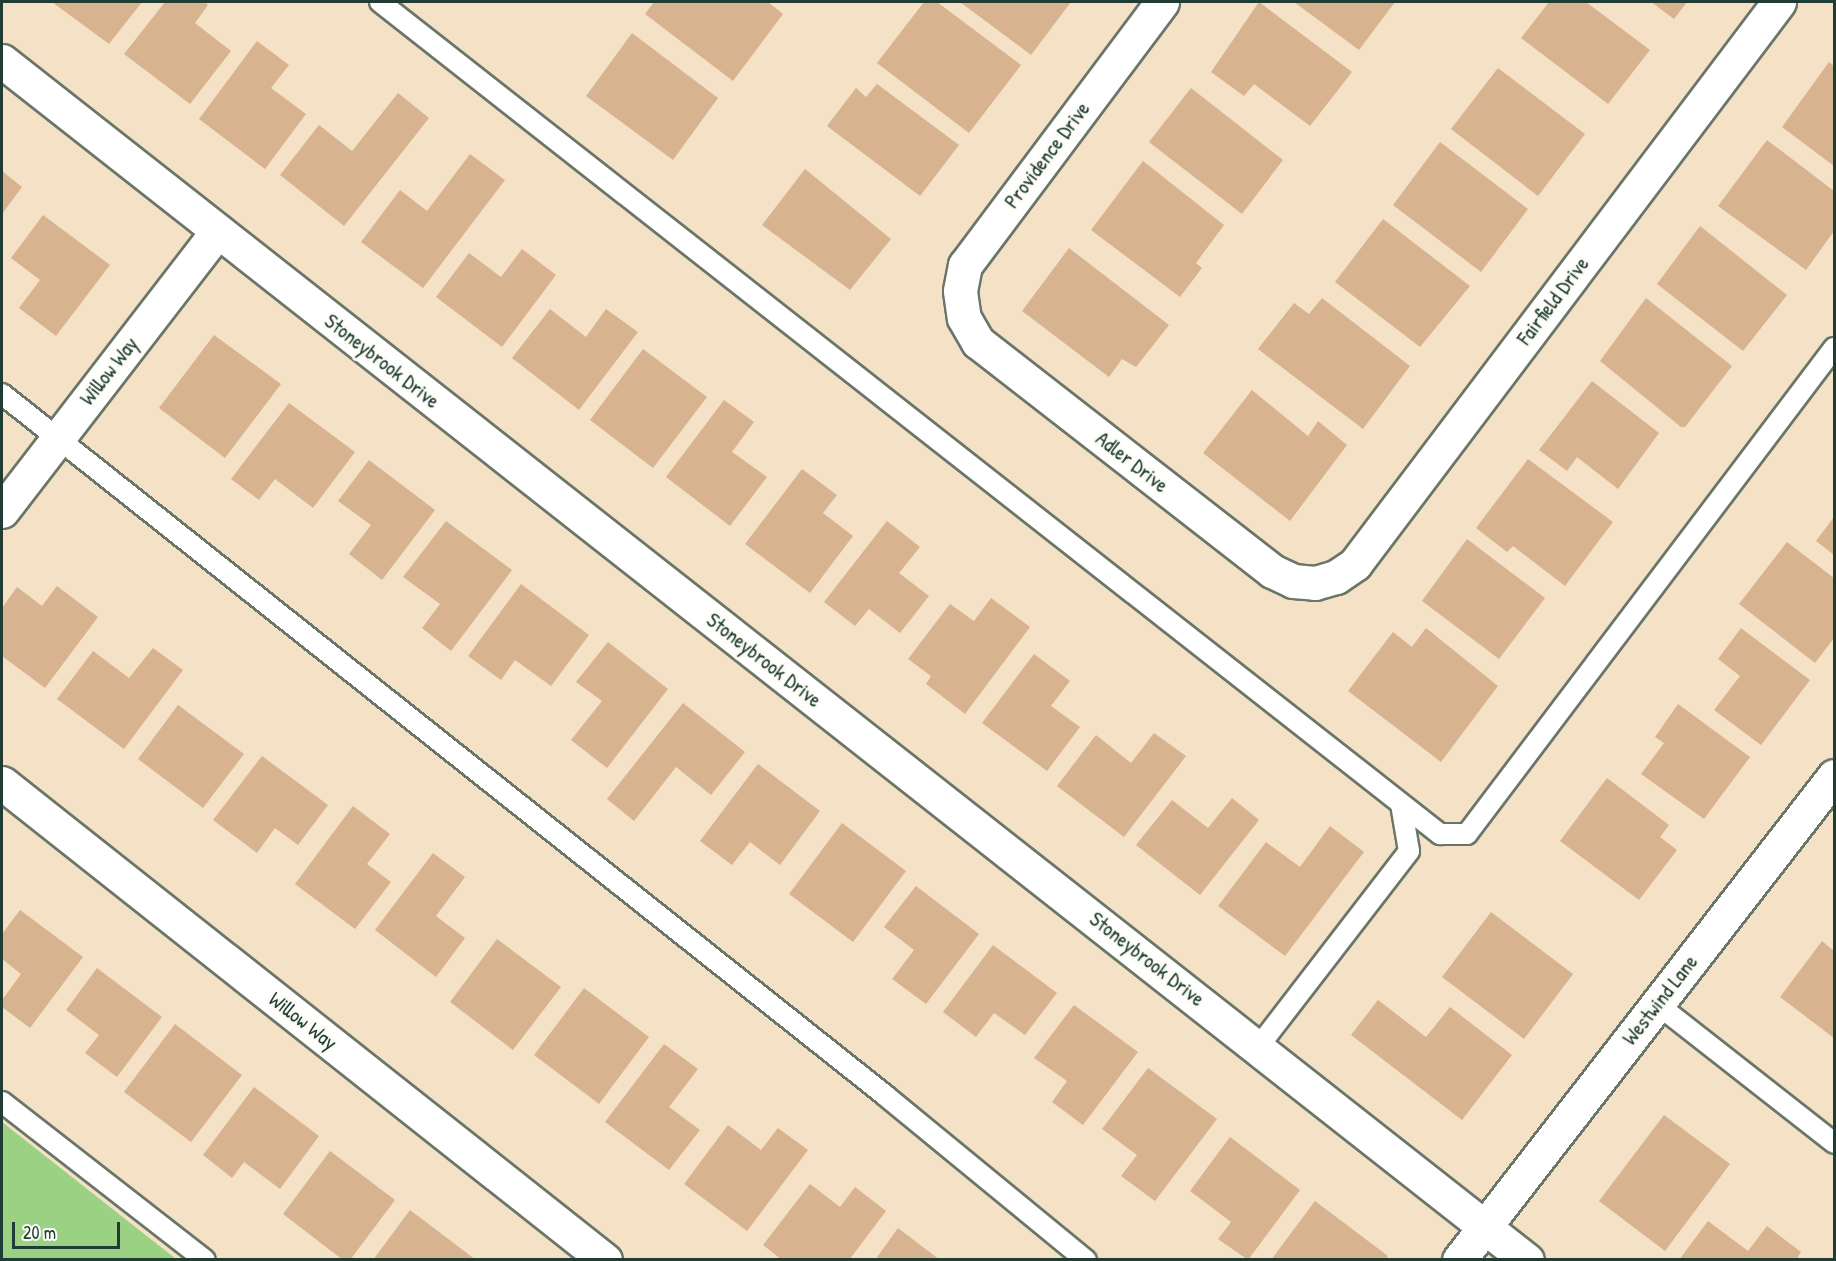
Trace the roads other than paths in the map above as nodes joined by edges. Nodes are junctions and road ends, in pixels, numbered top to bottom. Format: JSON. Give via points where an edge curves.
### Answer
{"nodes":[{"id":1,"x":380,"y":2,"type":"edge"},
{"id":2,"x":1162,"y":2,"type":"edge"},
{"id":3,"x":1779,"y":2,"type":"edge"},
{"id":4,"x":2,"y":61,"type":"edge"},
{"id":5,"x":217,"y":232,"type":"junction"},
{"id":6,"x":964,"y":318,"type":"joint"},
{"id":7,"x":1834,"y":348,"type":"edge"},
{"id":8,"x":2,"y":394,"type":"edge"},
{"id":9,"x":58,"y":438,"type":"junction"},
{"id":10,"x":2,"y":511,"type":"edge"},
{"id":11,"x":1315,"y":583,"type":"joint"},
{"id":12,"x":1834,"y":776,"type":"edge"},
{"id":13,"x":2,"y":783,"type":"edge"},
{"id":14,"x":1401,"y":804,"type":"junction"},
{"id":15,"x":1657,"y":1004,"type":"junction"},
{"id":16,"x":1259,"y":1046,"type":"junction"},
{"id":17,"x":2,"y":1102,"type":"edge"},
{"id":18,"x":1834,"y":1143,"type":"edge"},
{"id":19,"x":1486,"y":1224,"type":"junction"},
{"id":20,"x":205,"y":1260,"type":"edge"},
{"id":21,"x":605,"y":1260,"type":"edge"},
{"id":22,"x":1086,"y":1260,"type":"edge"},
{"id":23,"x":1459,"y":1260,"type":"edge"},
{"id":24,"x":1527,"y":1260,"type":"edge"}],
"edges":[{"from":1,"to":14,"type":"lane"},
{"from":2,"to":6,"type":"street","name":"Providence Drive","via":[[965,265],[960,291]]},
{"from":3,"to":11,"type":"street","name":"Fairfield Drive","via":[[1355,564],[1336,577]]},
{"from":4,"to":5,"type":"street","name":"Stoneybrook Drive"},
{"from":5,"to":9,"type":"street","name":"Willow Way"},
{"from":5,"to":16,"type":"street","name":"Stoneybrook Drive"},
{"from":6,"to":11,"type":"street","name":"Adler Drive","via":[[978,342],[1272,571],[1293,580]]},
{"from":7,"to":14,"type":"lane","via":[[1467,834],[1440,834]]},
{"from":8,"to":9,"type":"lane"},
{"from":9,"to":10,"type":"street","name":"Willow Way"},
{"from":9,"to":22,"type":"lane","via":[[886,1096]]},
{"from":12,"to":15,"type":"street","name":"Westwind Lane"},
{"from":13,"to":21,"type":"street","name":"Willow Way"},
{"from":14,"to":16,"type":"lane","via":[[1409,851]]},
{"from":15,"to":18,"type":"lane"},
{"from":15,"to":19,"type":"street","name":"Westwind Lane"},
{"from":16,"to":19,"type":"street","name":"Stoneybrook Drive"},
{"from":17,"to":20,"type":"lane"},
{"from":19,"to":23,"type":"street","name":"Westwind Lane"},
{"from":19,"to":24,"type":"street","name":"Stoneybrook Drive"}]}
